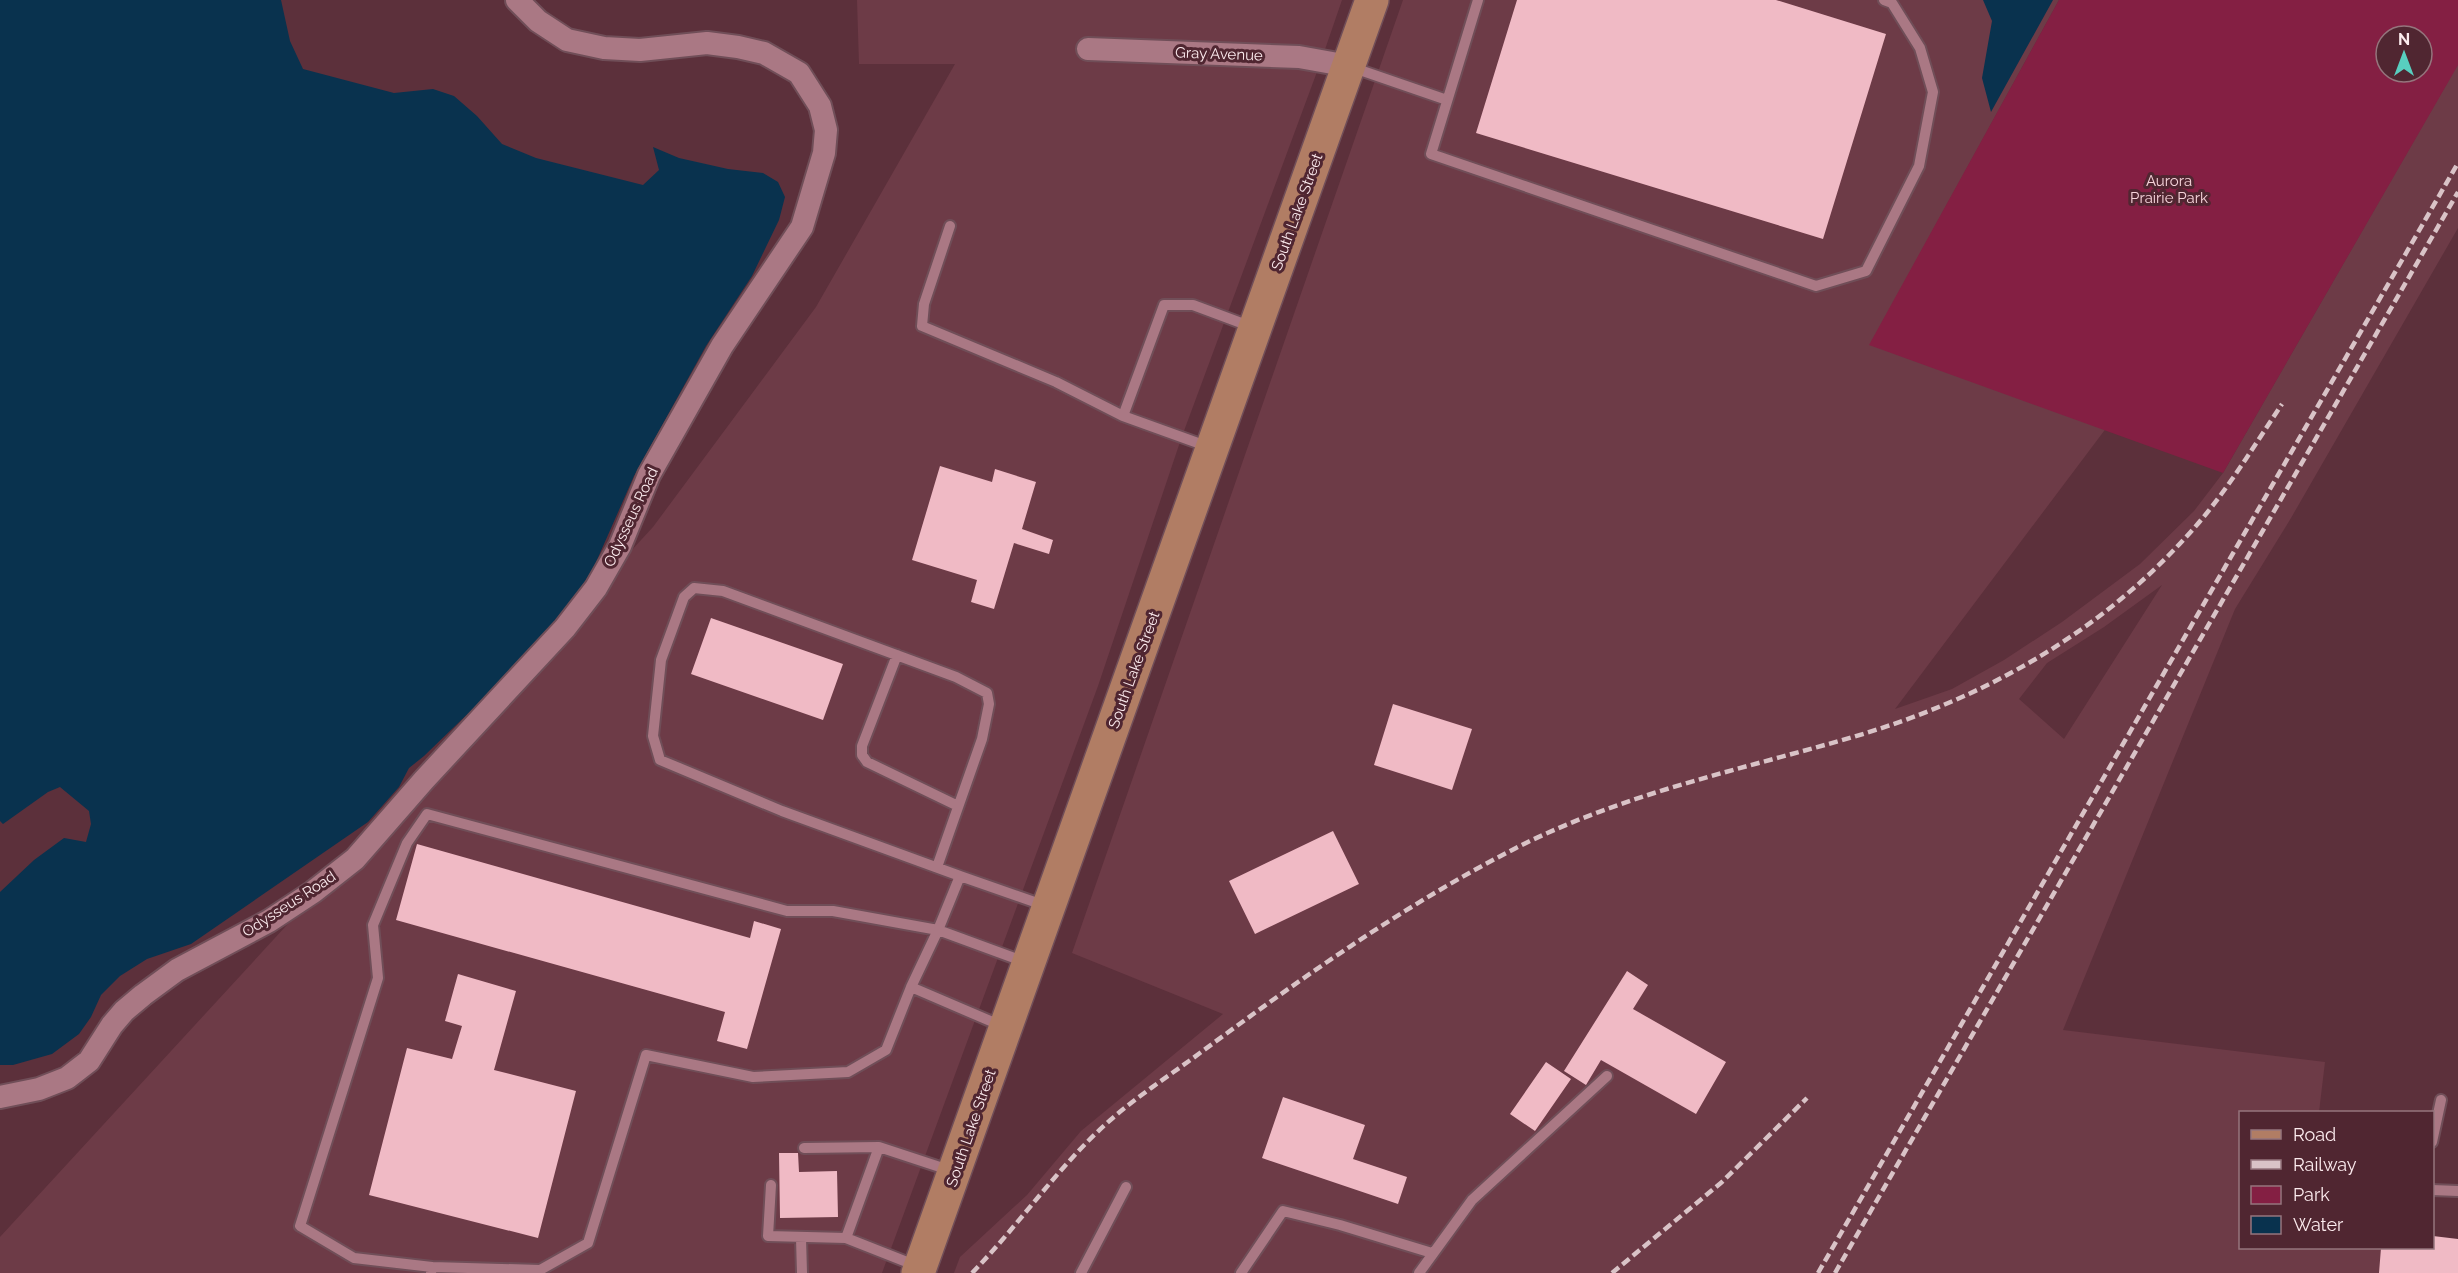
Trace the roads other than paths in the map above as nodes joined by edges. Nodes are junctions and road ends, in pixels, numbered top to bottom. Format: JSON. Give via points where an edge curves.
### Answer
{"nodes":[{"id":1,"x":517,"y":0,"type":"edge"},
{"id":2,"x":1372,"y":0,"type":"edge"},
{"id":3,"x":1478,"y":0,"type":"edge"},
{"id":4,"x":1884,"y":0,"type":"edge"},
{"id":5,"x":1088,"y":49,"type":"dead end"},
{"id":6,"x":1349,"y":66,"type":"junction"},
{"id":7,"x":1447,"y":100,"type":"junction"},
{"id":8,"x":950,"y":226,"type":"dead end"},
{"id":9,"x":1256,"y":328,"type":"junction"},
{"id":10,"x":1123,"y":416,"type":"junction"},
{"id":11,"x":1213,"y":448,"type":"junction"},
{"id":12,"x":897,"y":655,"type":"junction"},
{"id":13,"x":958,"y":806,"type":"junction"},
{"id":14,"x":937,"y":867,"type":"junction"},
{"id":15,"x":960,"y":876,"type":"junction"},
{"id":16,"x":1049,"y":907,"type":"junction"},
{"id":17,"x":938,"y":930,"type":"junction"},
{"id":18,"x":1029,"y":964,"type":"junction"},
{"id":19,"x":911,"y":987,"type":"junction"},
{"id":20,"x":1006,"y":1027,"type":"junction"},
{"id":21,"x":1606,"y":1076,"type":"dead end"},
{"id":22,"x":0,"y":1097,"type":"edge"},
{"id":23,"x":2441,"y":1100,"type":"dead end"},
{"id":24,"x":2434,"y":1137,"type":"edge"},
{"id":25,"x":879,"y":1147,"type":"junction"},
{"id":26,"x":804,"y":1148,"type":"dead end"},
{"id":27,"x":955,"y":1172,"type":"junction"},
{"id":28,"x":771,"y":1185,"type":"dead end"},
{"id":29,"x":1126,"y":1187,"type":"dead end"},
{"id":30,"x":2434,"y":1190,"type":"edge"},
{"id":31,"x":2458,"y":1191,"type":"edge"},
{"id":32,"x":801,"y":1238,"type":"junction"},
{"id":33,"x":846,"y":1238,"type":"junction"},
{"id":34,"x":1432,"y":1253,"type":"junction"},
{"id":35,"x":432,"y":1270,"type":"edge"},
{"id":36,"x":919,"y":1270,"type":"edge"},
{"id":37,"x":802,"y":1273,"type":"edge"},
{"id":38,"x":1081,"y":1273,"type":"edge"},
{"id":39,"x":1241,"y":1273,"type":"edge"},
{"id":40,"x":1419,"y":1273,"type":"edge"}],
"edges":[{"from":1,"to":22,"type":"street","name":"Odysseus Road","via":[[538,21],[567,40],[640,50],[707,43],[738,47],[764,53],[799,73],[820,106],[826,130],[824,153],[802,227],[722,346],[649,475],[620,546],[596,588],[565,628],[355,859],[269,921],[177,970],[143,995],[111,1025],[88,1061],[68,1078]]},
{"from":2,"to":6,"type":"main road","name":"South Lake Street"},
{"from":3,"to":7,"type":"lane"},
{"from":4,"to":7,"type":"lane","via":[[1892,3],[1920,48],[1933,92],[1919,166],[1866,271],[1815,286],[1431,154]]},
{"from":5,"to":6,"type":"street","name":"Gray Avenue","via":[[1299,57]]},
{"from":6,"to":7,"type":"lane"},
{"from":6,"to":9,"type":"main road","name":"South Lake Street"},
{"from":8,"to":10,"type":"lane","via":[[924,304],[922,326],[1056,382]]},
{"from":9,"to":10,"type":"lane","via":[[1193,305],[1164,305]]},
{"from":9,"to":11,"type":"main road","name":"South Lake Street"},
{"from":10,"to":11,"type":"lane"},
{"from":11,"to":16,"type":"main road","name":"South Lake Street"},
{"from":12,"to":13,"type":"lane","via":[[987,693],[989,704],[982,740]]},
{"from":12,"to":13,"type":"lane","via":[[861,754],[867,762]]},
{"from":12,"to":14,"type":"lane","via":[[723,591],[694,588],[684,597],[662,660],[653,736],[660,760],[782,811]]},
{"from":13,"to":14,"type":"lane"},
{"from":14,"to":15,"type":"lane"},
{"from":15,"to":16,"type":"lane"},
{"from":15,"to":17,"type":"lane"},
{"from":16,"to":18,"type":"main road","name":"South Lake Street"},
{"from":17,"to":18,"type":"lane"},
{"from":17,"to":19,"type":"lane"},
{"from":17,"to":35,"type":"lane","via":[[833,911],[787,911],[427,814],[407,843],[373,925],[378,978],[300,1226],[354,1258]]},
{"from":18,"to":20,"type":"main road","name":"South Lake Street"},
{"from":19,"to":20,"type":"lane"},
{"from":19,"to":35,"type":"lane","via":[[885,1050],[848,1072],[753,1077],[646,1055],[588,1243],[540,1270]]},
{"from":20,"to":27,"type":"main road","name":"South Lake Street"},
{"from":21,"to":34,"type":"lane","via":[[1472,1200]]},
{"from":23,"to":24,"type":"lane"},
{"from":25,"to":26,"type":"lane"},
{"from":25,"to":27,"type":"lane"},
{"from":25,"to":33,"type":"lane"},
{"from":27,"to":36,"type":"main road","name":"South Lake Street"},
{"from":28,"to":32,"type":"lane","via":[[768,1236]]},
{"from":29,"to":38,"type":"lane"},
{"from":30,"to":31,"type":"lane"},
{"from":32,"to":33,"type":"lane"},
{"from":32,"to":37,"type":"lane"},
{"from":33,"to":36,"type":"lane"},
{"from":34,"to":39,"type":"lane","via":[[1283,1211]]},
{"from":34,"to":40,"type":"lane"}]}
